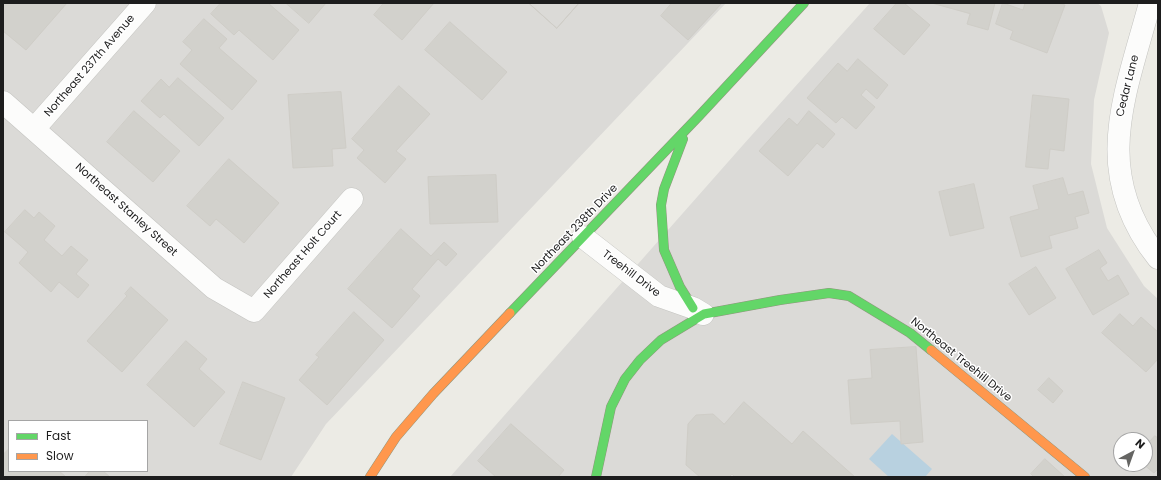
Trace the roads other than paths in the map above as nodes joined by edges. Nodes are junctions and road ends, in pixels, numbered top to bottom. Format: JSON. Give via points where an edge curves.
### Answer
{"nodes":[{"id":1,"x":145,"y":3,"type":"edge"},
{"id":2,"x":804,"y":3,"type":"edge"},
{"id":3,"x":1150,"y":3,"type":"edge"},
{"id":4,"x":3,"y":102,"type":"edge"},
{"id":5,"x":693,"y":122,"type":"junction"},
{"id":6,"x":34,"y":129,"type":"junction"},
{"id":7,"x":352,"y":199,"type":"dead end"},
{"id":8,"x":583,"y":237,"type":"junction"},
{"id":9,"x":1158,"y":258,"type":"edge"},
{"id":10,"x":254,"y":311,"type":"joint"},
{"id":11,"x":699,"y":311,"type":"junction"},
{"id":12,"x":370,"y":477,"type":"edge"},
{"id":13,"x":596,"y":477,"type":"edge"},
{"id":14,"x":1085,"y":477,"type":"edge"}],
"edges":[{"from":1,"to":6,"type":"street","name":"Northeast 237th Avenue"},
{"from":2,"to":5,"type":"main road","name":"Northeast 238th Drive"},
{"from":3,"to":9,"type":"street","name":"Cedar Lane","via":[[1121,110],[1118,145],[1120,180],[1130,213],[1146,243]]},
{"from":4,"to":6,"type":"street","name":"Northeast Stanley Street"},
{"from":5,"to":8,"type":"main road","name":"Northeast 238th Drive"},
{"from":5,"to":11,"type":"main road","via":[[674,160],[664,189],[662,205],[664,250],[680,287]]},
{"from":6,"to":10,"type":"street","name":"Northeast Stanley Street","via":[[214,288]]},
{"from":7,"to":10,"type":"street","name":"Northeast Holt Court"},
{"from":8,"to":11,"type":"street","name":"Treehill Drive","via":[[659,296]]},
{"from":8,"to":12,"type":"main road","name":"Northeast 238th Drive","via":[[433,394],[396,437]]},
{"from":11,"to":13,"type":"main road","name":"Northeast Treehill Drive","via":[[661,340],[625,379],[611,407]]},
{"from":11,"to":14,"type":"main road","name":"Northeast Treehill Drive","via":[[829,293],[850,296],[910,333]]}]}
